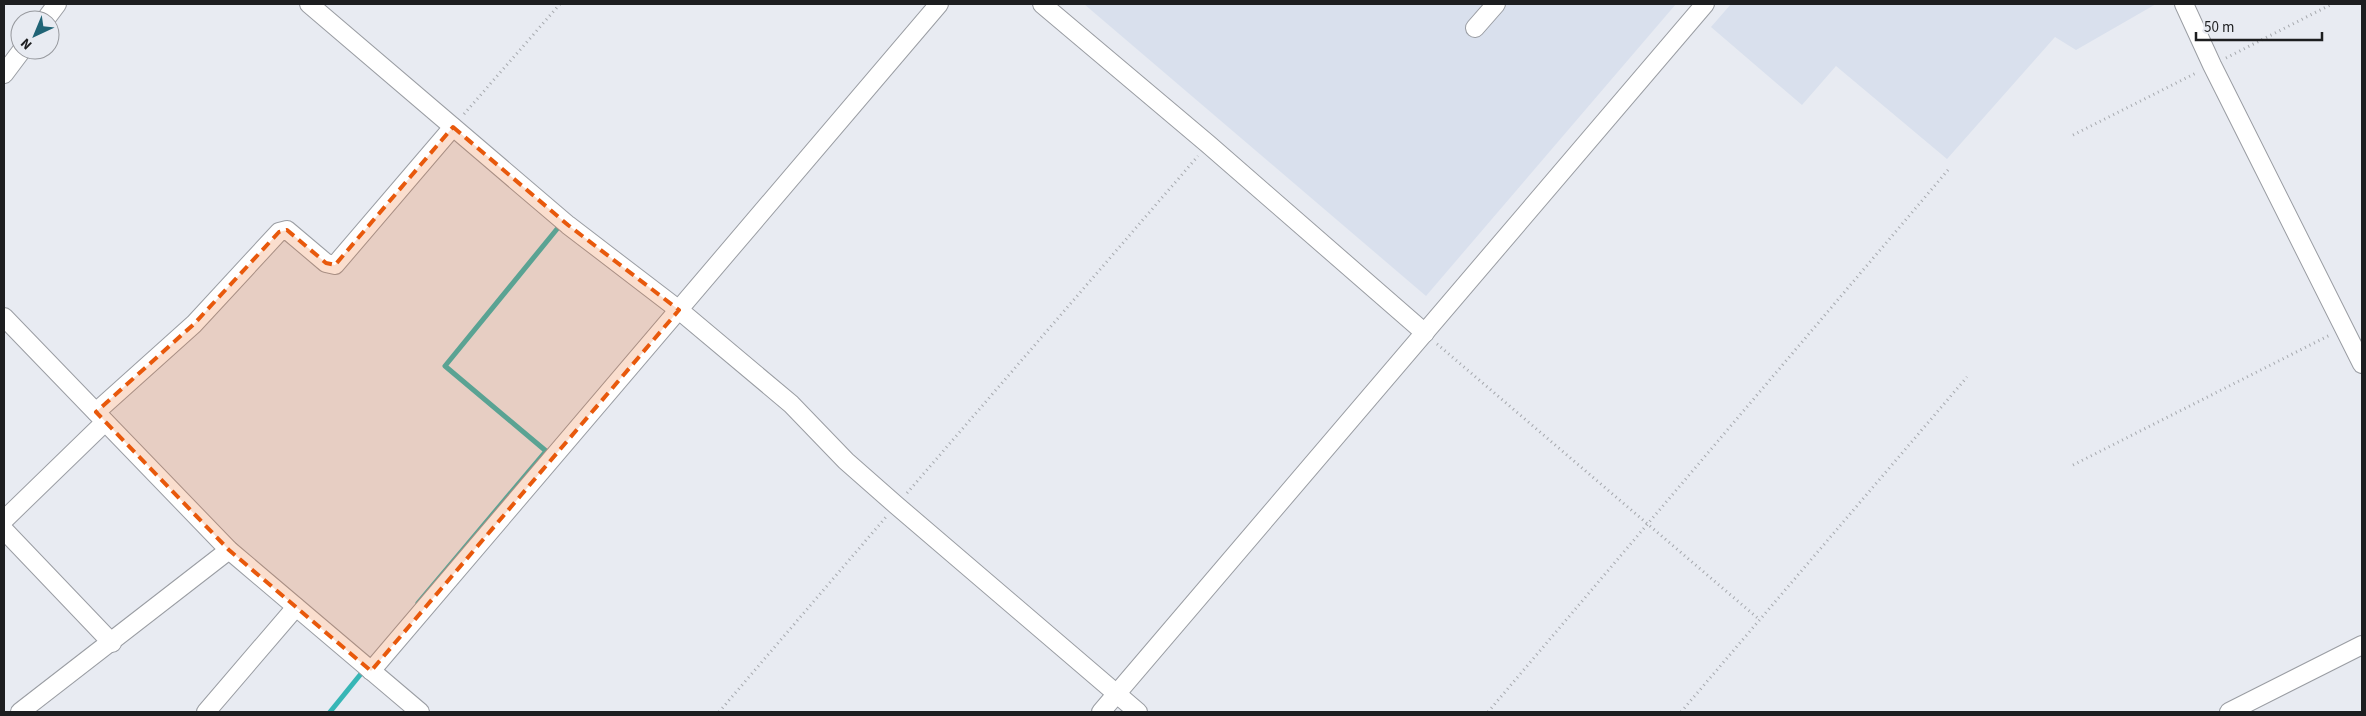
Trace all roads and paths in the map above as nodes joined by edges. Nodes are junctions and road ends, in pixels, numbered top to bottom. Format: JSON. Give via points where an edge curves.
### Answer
{"nodes":[{"id":1,"x":310,"y":4,"type":"edge"},
{"id":2,"x":560,"y":4,"type":"edge"},
{"id":3,"x":939,"y":4,"type":"edge"},
{"id":4,"x":1042,"y":4,"type":"edge"},
{"id":5,"x":1496,"y":4,"type":"edge"},
{"id":6,"x":1705,"y":4,"type":"edge"},
{"id":7,"x":2184,"y":4,"type":"edge"},
{"id":8,"x":1475,"y":28,"type":"dead end"},
{"id":9,"x":14,"y":60,"type":"edge"},
{"id":10,"x":4,"y":74,"type":"edge"},
{"id":11,"x":453,"y":127,"type":"junction"},
{"id":12,"x":1208,"y":144,"type":"junction"},
{"id":13,"x":1948,"y":170,"type":"dead end"},
{"id":14,"x":683,"y":313,"type":"junction"},
{"id":15,"x":4,"y":317,"type":"edge"},
{"id":16,"x":2344,"y":328,"type":"junction"},
{"id":17,"x":1425,"y":333,"type":"junction"},
{"id":18,"x":2362,"y":364,"type":"edge"},
{"id":19,"x":1967,"y":377,"type":"dead end"},
{"id":20,"x":100,"y":417,"type":"junction"},
{"id":21,"x":2073,"y":465,"type":"dead end"},
{"id":22,"x":896,"y":506,"type":"junction"},
{"id":23,"x":4,"y":520,"type":"edge"},
{"id":24,"x":1648,"y":523,"type":"junction"},
{"id":25,"x":4,"y":530,"type":"edge"},
{"id":26,"x":229,"y":550,"type":"junction"},
{"id":27,"x":296,"y":607,"type":"junction"},
{"id":28,"x":1760,"y":620,"type":"junction"},
{"id":29,"x":112,"y":643,"type":"junction"},
{"id":30,"x":2362,"y":645,"type":"edge"},
{"id":31,"x":371,"y":671,"type":"junction"},
{"id":32,"x":1117,"y":694,"type":"junction"},
{"id":33,"x":20,"y":712,"type":"edge"},
{"id":34,"x":206,"y":712,"type":"edge"},
{"id":35,"x":420,"y":712,"type":"edge"},
{"id":36,"x":719,"y":712,"type":"edge"},
{"id":37,"x":1101,"y":712,"type":"edge"},
{"id":38,"x":1138,"y":712,"type":"edge"},
{"id":39,"x":1488,"y":712,"type":"edge"},
{"id":40,"x":1680,"y":712,"type":"edge"},
{"id":41,"x":2229,"y":712,"type":"edge"}],
"edges":[{"from":1,"to":11,"type":"street"},
{"from":2,"to":11,"type":"path"},
{"from":3,"to":14,"type":"street"},
{"from":4,"to":12,"type":"street"},
{"from":5,"to":8,"type":"street"},
{"from":6,"to":17,"type":"street"},
{"from":7,"to":16,"type":"street"},
{"from":9,"to":10,"type":"street"},
{"from":11,"to":14,"type":"street","via":[[568,225]]},
{"from":11,"to":20,"type":"street","via":[[335,266],[326,263],[287,230],[279,232],[194,324]]},
{"from":12,"to":17,"type":"street"},
{"from":12,"to":22,"type":"path"},
{"from":13,"to":24,"type":"path"},
{"from":14,"to":22,"type":"street","via":[[791,404],[846,461]]},
{"from":14,"to":31,"type":"street"},
{"from":15,"to":20,"type":"street"},
{"from":16,"to":18,"type":"street"},
{"from":16,"to":21,"type":"path"},
{"from":17,"to":24,"type":"path"},
{"from":17,"to":32,"type":"street"},
{"from":19,"to":28,"type":"path"},
{"from":20,"to":23,"type":"street"},
{"from":20,"to":26,"type":"street"},
{"from":22,"to":32,"type":"street"},
{"from":22,"to":36,"type":"path"},
{"from":24,"to":28,"type":"path"},
{"from":24,"to":39,"type":"path"},
{"from":25,"to":29,"type":"street"},
{"from":26,"to":27,"type":"street"},
{"from":26,"to":29,"type":"street"},
{"from":27,"to":31,"type":"street"},
{"from":27,"to":34,"type":"street"},
{"from":28,"to":40,"type":"path"},
{"from":29,"to":33,"type":"street"},
{"from":30,"to":41,"type":"street"},
{"from":31,"to":35,"type":"street"},
{"from":32,"to":37,"type":"street"},
{"from":32,"to":38,"type":"street"}]}
